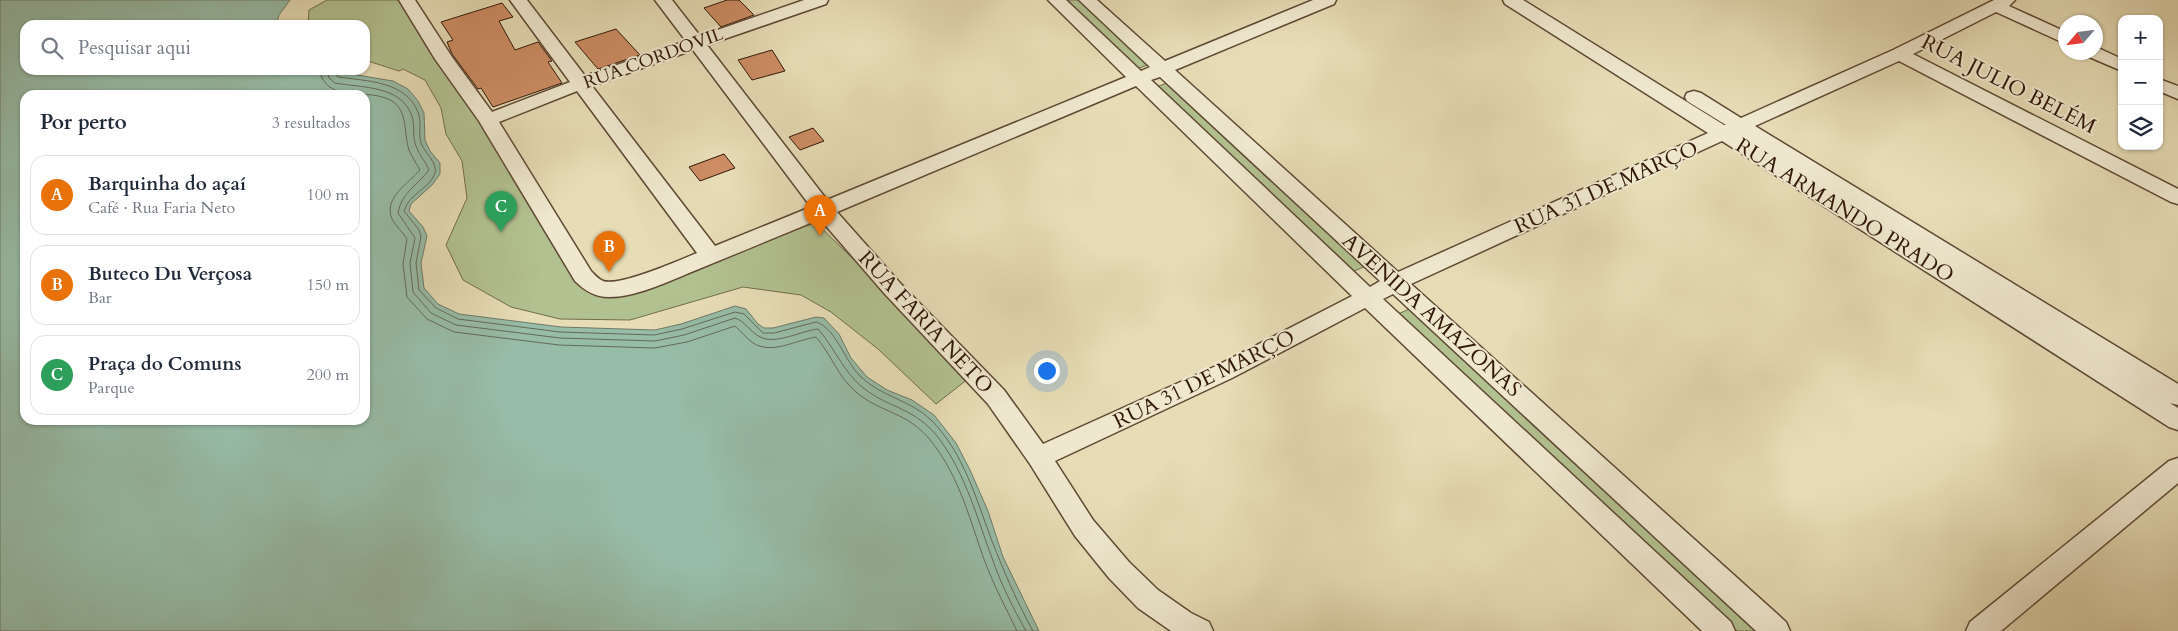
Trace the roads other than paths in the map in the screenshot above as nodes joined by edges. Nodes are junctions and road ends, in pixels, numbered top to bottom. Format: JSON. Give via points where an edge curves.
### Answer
{"nodes":[{"id":1,"x":407,"y":0,"type":"edge"},
{"id":2,"x":518,"y":0,"type":"edge"},
{"id":3,"x":663,"y":0,"type":"edge"},
{"id":4,"x":820,"y":0,"type":"edge"},
{"id":5,"x":1056,"y":0,"type":"edge"},
{"id":6,"x":1088,"y":0,"type":"edge"},
{"id":7,"x":1328,"y":0,"type":"edge"},
{"id":8,"x":1511,"y":0,"type":"edge"},
{"id":9,"x":1538,"y":0,"type":"edge"},
{"id":10,"x":2002,"y":3,"type":"edge"},
{"id":11,"x":2058,"y":34,"type":"edge"},
{"id":12,"x":696,"y":43,"type":"junction"},
{"id":13,"x":1899,"y":54,"type":"junction"},
{"id":14,"x":2103,"y":57,"type":"edge"},
{"id":15,"x":2118,"y":64,"type":"edge"},
{"id":16,"x":1163,"y":68,"type":"junction"},
{"id":17,"x":1139,"y":78,"type":"junction"},
{"id":18,"x":580,"y":84,"type":"junction"},
{"id":19,"x":2163,"y":86,"type":"edge"},
{"id":20,"x":2178,"y":93,"type":"edge"},
{"id":21,"x":488,"y":120,"type":"junction"},
{"id":22,"x":1732,"y":129,"type":"junction"},
{"id":23,"x":2178,"y":197,"type":"edge"},
{"id":24,"x":824,"y":210,"type":"junction"},
{"id":25,"x":711,"y":256,"type":"junction"},
{"id":26,"x":1396,"y":283,"type":"junction"},
{"id":27,"x":1367,"y":297,"type":"junction"},
{"id":28,"x":2178,"y":396,"type":"edge"},
{"id":29,"x":2178,"y":420,"type":"edge"},
{"id":30,"x":1039,"y":458,"type":"junction"},
{"id":31,"x":2178,"y":468,"type":"edge"},
{"id":32,"x":1199,"y":631,"type":"edge"},
{"id":33,"x":1721,"y":631,"type":"edge"},
{"id":34,"x":1776,"y":631,"type":"edge"},
{"id":35,"x":1980,"y":631,"type":"edge"}],
"edges":[{"from":1,"to":21,"type":"street"},
{"from":2,"to":18,"type":"street"},
{"from":3,"to":12,"type":"street","name":"RUA FARIA NETO"},
{"from":4,"to":12,"type":"street","name":"RUA CORDOVIL"},
{"from":5,"to":17,"type":"street","name":"AVENIDA AMAZONAS"},
{"from":6,"to":16,"type":"street","name":"AVENIDA AMAZONAS"},
{"from":7,"to":16,"type":"street"},
{"from":8,"to":22,"type":"street","name":"RUA ARMANDO PRADO"},
{"from":9,"to":22,"type":"street","name":"RUA ARMANDO PRADO"},
{"from":10,"to":11,"type":"street"},
{"from":10,"to":13,"type":"street","name":"RUA 31 DE MARÇO"},
{"from":12,"to":18,"type":"street","name":"RUA CORDOVIL"},
{"from":12,"to":24,"type":"street","name":"RUA FARIA NETO"},
{"from":13,"to":22,"type":"street","name":"RUA 31 DE MARÇO"},
{"from":13,"to":23,"type":"street","name":"RUA JULIO BELÉM"},
{"from":14,"to":15,"type":"street"},
{"from":16,"to":17,"type":"street"},
{"from":16,"to":26,"type":"street","name":"AVENIDA AMAZONAS"},
{"from":17,"to":24,"type":"street"},
{"from":17,"to":27,"type":"street","name":"AVENIDA AMAZONAS"},
{"from":18,"to":21,"type":"street","name":"RUA CORDOVIL"},
{"from":18,"to":25,"type":"street"},
{"from":19,"to":20,"type":"street"},
{"from":21,"to":25,"type":"street","via":[[584,276],[594,285],[604,290],[617,289]]},
{"from":22,"to":26,"type":"street","name":"RUA 31 DE MARÇO"},
{"from":22,"to":28,"type":"street","name":"RUA ARMANDO PRADO","via":[[1894,222]]},
{"from":22,"to":29,"type":"street","name":"RUA ARMANDO PRADO"},
{"from":24,"to":25,"type":"street"},
{"from":24,"to":30,"type":"street","name":"RUA FARIA NETO","via":[[892,288],[996,397]]},
{"from":26,"to":27,"type":"street","name":"RUA 31 DE MARÇO"},
{"from":26,"to":34,"type":"street","name":"AVENIDA AMAZONAS"},
{"from":27,"to":30,"type":"street","name":"RUA 31 DE MARÇO","via":[[1224,372]]},
{"from":27,"to":33,"type":"street","name":"AVENIDA AMAZONAS"},
{"from":30,"to":32,"type":"street","name":"RUA FARIA NETO","via":[[1084,528],[1119,570],[1148,599]]},
{"from":31,"to":35,"type":"street"}]}
